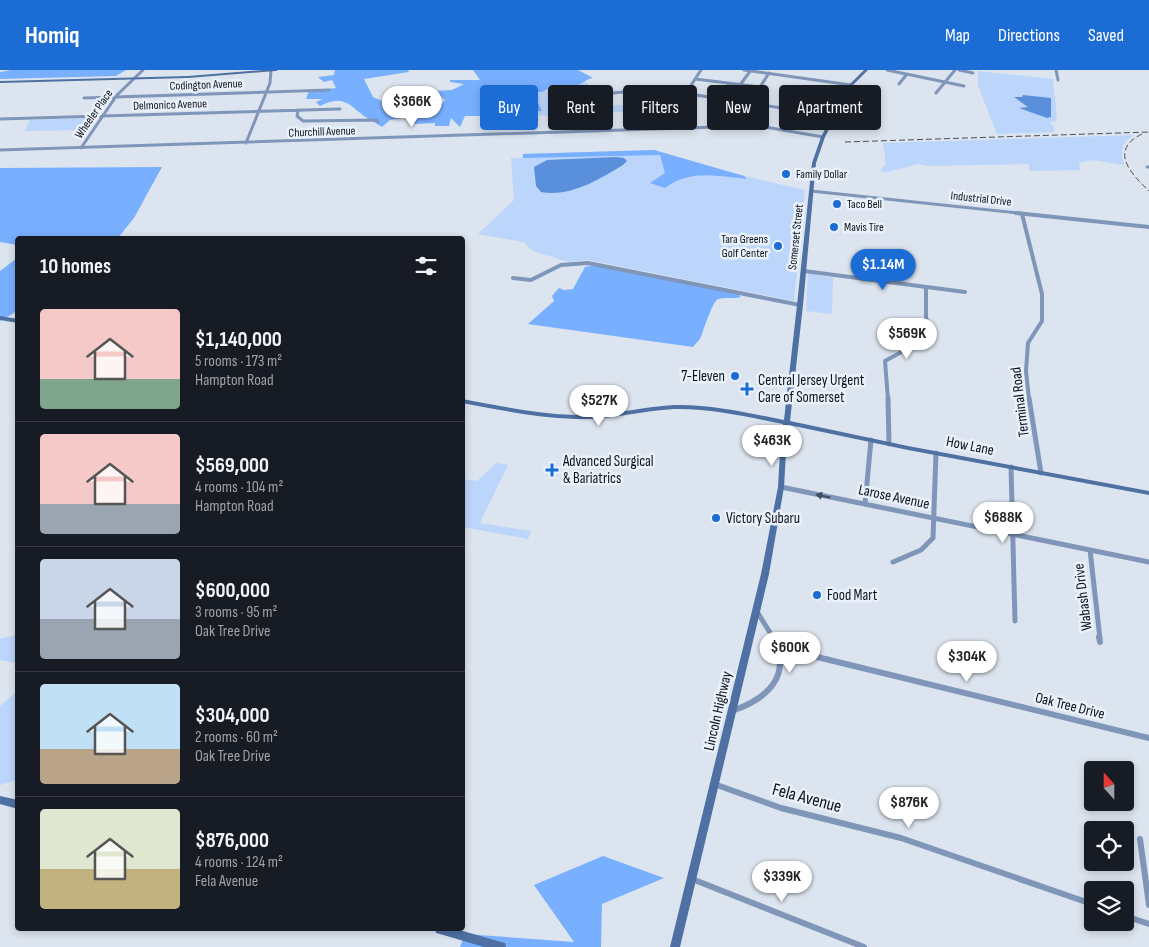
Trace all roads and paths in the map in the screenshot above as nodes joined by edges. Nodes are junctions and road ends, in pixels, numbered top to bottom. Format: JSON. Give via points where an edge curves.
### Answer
{"nodes":[{"id":1,"x":143,"y":70,"type":"edge"},
{"id":2,"x":271,"y":70,"type":"edge"},
{"id":3,"x":276,"y":70,"type":"edge"},
{"id":4,"x":701,"y":70,"type":"edge"},
{"id":5,"x":744,"y":70,"type":"edge"},
{"id":6,"x":751,"y":70,"type":"edge"},
{"id":7,"x":866,"y":70,"type":"edge"},
{"id":8,"x":887,"y":70,"type":"edge"},
{"id":9,"x":955,"y":70,"type":"edge"},
{"id":10,"x":960,"y":70,"type":"edge"},
{"id":11,"x":1056,"y":70,"type":"edge"},
{"id":12,"x":769,"y":73,"type":"junction"},
{"id":13,"x":973,"y":73,"type":"dead end"},
{"id":14,"x":907,"y":74,"type":"junction"},
{"id":15,"x":131,"y":79,"type":"junction"},
{"id":16,"x":695,"y":79,"type":"junction"},
{"id":17,"x":1058,"y":80,"type":"dead end"},
{"id":18,"x":0,"y":82,"type":"edge"},
{"id":19,"x":945,"y":82,"type":"junction"},
{"id":20,"x":730,"y":84,"type":"joint"},
{"id":21,"x":899,"y":84,"type":"dead end"},
{"id":22,"x":691,"y":85,"type":"edge"},
{"id":23,"x":740,"y":85,"type":"joint"},
{"id":24,"x":761,"y":85,"type":"edge"},
{"id":25,"x":851,"y":85,"type":"joint"},
{"id":26,"x":964,"y":86,"type":"dead end"},
{"id":27,"x":329,"y":90,"type":"dead end"},
{"id":28,"x":267,"y":92,"type":"junction"},
{"id":29,"x":936,"y":93,"type":"dead end"},
{"id":30,"x":117,"y":96,"type":"junction"},
{"id":31,"x":84,"y":98,"type":"dead end"},
{"id":32,"x":340,"y":109,"type":"dead end"},
{"id":33,"x":298,"y":110,"type":"junction"},
{"id":34,"x":258,"y":112,"type":"junction"},
{"id":35,"x":103,"y":116,"type":"junction"},
{"id":36,"x":0,"y":119,"type":"edge"},
{"id":37,"x":378,"y":122,"type":"dead end"},
{"id":38,"x":697,"y":128,"type":"edge"},
{"id":39,"x":634,"y":130,"type":"edge"},
{"id":40,"x":826,"y":130,"type":"edge"},
{"id":41,"x":823,"y":136,"type":"junction"},
{"id":42,"x":246,"y":143,"type":"junction"},
{"id":43,"x":81,"y":148,"type":"junction"},
{"id":44,"x":0,"y":150,"type":"edge"},
{"id":45,"x":811,"y":191,"type":"junction"},
{"id":46,"x":1022,"y":214,"type":"junction"},
{"id":47,"x":1149,"y":226,"type":"edge"},
{"id":48,"x":804,"y":271,"type":"junction"},
{"id":49,"x":514,"y":278,"type":"dead end"},
{"id":50,"x":926,"y":287,"type":"junction"},
{"id":51,"x":965,"y":292,"type":"dead end"},
{"id":52,"x":800,"y":305,"type":"junction"},
{"id":53,"x":0,"y":318,"type":"edge"},
{"id":54,"x":15,"y":320,"type":"edge"},
{"id":55,"x":465,"y":402,"type":"edge"},
{"id":56,"x":787,"y":422,"type":"junction"},
{"id":57,"x":871,"y":440,"type":"junction"},
{"id":58,"x":888,"y":444,"type":"junction"},
{"id":59,"x":936,"y":453,"type":"junction"},
{"id":60,"x":1010,"y":467,"type":"junction"},
{"id":61,"x":1041,"y":473,"type":"junction"},
{"id":62,"x":781,"y":487,"type":"junction"},
{"id":63,"x":1149,"y":493,"type":"edge"},
{"id":64,"x":865,"y":504,"type":"junction"},
{"id":65,"x":935,"y":518,"type":"junction"},
{"id":66,"x":1012,"y":534,"type":"junction"},
{"id":67,"x":1090,"y":550,"type":"junction"},
{"id":68,"x":892,"y":562,"type":"dead end"},
{"id":69,"x":1149,"y":562,"type":"edge"},
{"id":70,"x":756,"y":610,"type":"junction"},
{"id":71,"x":1015,"y":620,"type":"dead end"},
{"id":72,"x":1100,"y":642,"type":"dead end"},
{"id":73,"x":781,"y":656,"type":"junction"},
{"id":74,"x":732,"y":711,"type":"junction"},
{"id":75,"x":1149,"y":738,"type":"edge"},
{"id":76,"x":714,"y":784,"type":"junction"},
{"id":77,"x":0,"y":800,"type":"edge"},
{"id":78,"x":15,"y":804,"type":"edge"},
{"id":79,"x":1140,"y":839,"type":"dead end"},
{"id":80,"x":692,"y":879,"type":"junction"},
{"id":81,"x":1084,"y":901,"type":"edge"},
{"id":82,"x":1149,"y":904,"type":"edge"},
{"id":83,"x":1134,"y":919,"type":"edge"},
{"id":84,"x":1149,"y":924,"type":"edge"},
{"id":85,"x":447,"y":931,"type":"edge"},
{"id":86,"x":501,"y":947,"type":"edge"},
{"id":87,"x":675,"y":947,"type":"edge"},
{"id":88,"x":864,"y":947,"type":"edge"}],
"edges":[{"from":1,"to":15,"type":"street","name":"Wheeler Place"},
{"from":2,"to":3,"type":"main road"},
{"from":2,"to":15,"type":"main road"},
{"from":2,"to":28,"type":"street"},
{"from":4,"to":16,"type":"street"},
{"from":5,"to":6,"type":"street"},
{"from":6,"to":12,"type":"street"},
{"from":6,"to":23,"type":"street"},
{"from":7,"to":25,"type":"main road","name":"Somerset Street"},
{"from":8,"to":14,"type":"street"},
{"from":9,"to":19,"type":"street"},
{"from":10,"to":13,"type":"street"},
{"from":11,"to":17,"type":"street"},
{"from":12,"to":24,"type":"street"},
{"from":12,"to":25,"type":"street"},
{"from":14,"to":19,"type":"street"},
{"from":14,"to":21,"type":"street"},
{"from":15,"to":18,"type":"main road"},
{"from":15,"to":30,"type":"street","name":"Wheeler Place"},
{"from":16,"to":20,"type":"street"},
{"from":16,"to":22,"type":"street"},
{"from":19,"to":26,"type":"street"},
{"from":19,"to":29,"type":"street"},
{"from":20,"to":23,"type":"street"},
{"from":27,"to":28,"type":"street","name":"Codington Avenue"},
{"from":28,"to":30,"type":"street","name":"Codington Avenue"},
{"from":28,"to":34,"type":"street"},
{"from":30,"to":31,"type":"street","name":"Codington Avenue"},
{"from":30,"to":35,"type":"street","name":"Wheeler Place"},
{"from":32,"to":33,"type":"street","name":"Delmonico Avenue"},
{"from":33,"to":34,"type":"street","name":"Delmonico Avenue"},
{"from":33,"to":37,"type":"street","via":[[297,116],[303,121]]},
{"from":34,"to":35,"type":"street","name":"Delmonico Avenue"},
{"from":34,"to":42,"type":"street"},
{"from":35,"to":36,"type":"street","name":"Delmonico Avenue"},
{"from":35,"to":43,"type":"street","name":"Wheeler Place"},
{"from":38,"to":41,"type":"street","name":"Churchill Avenue","via":[[756,126]]},
{"from":39,"to":42,"type":"street","name":"Churchill Avenue"},
{"from":40,"to":41,"type":"main road","name":"Somerset Street"},
{"from":41,"to":45,"type":"main road","name":"Somerset Street","via":[[814,163]]},
{"from":42,"to":43,"type":"street","name":"Churchill Avenue"},
{"from":43,"to":44,"type":"street","name":"Churchill Avenue"},
{"from":45,"to":46,"type":"street","name":"Industrial Drive"},
{"from":45,"to":48,"type":"main road","name":"Somerset Street"},
{"from":46,"to":47,"type":"street","name":"Industrial Drive"},
{"from":46,"to":61,"type":"street","name":"Terminal Road","via":[[1042,294],[1042,321],[1028,343],[1026,371]]},
{"from":48,"to":50,"type":"street"},
{"from":48,"to":52,"type":"main road","name":"Somerset Street"},
{"from":49,"to":52,"type":"street","via":[[531,280],[560,265],[588,263]]},
{"from":50,"to":51,"type":"street"},
{"from":50,"to":58,"type":"street","via":[[929,334],[922,344],[885,361],[890,409]]},
{"from":52,"to":56,"type":"main road","name":"Somerset Street"},
{"from":53,"to":54,"type":"main road"},
{"from":55,"to":56,"type":"main road","name":"How Lane","via":[[550,417],[592,417],[686,407]]},
{"from":56,"to":57,"type":"main road","name":"How Lane"},
{"from":56,"to":62,"type":"main road","name":"Lincoln Highway"},
{"from":57,"to":58,"type":"main road","name":"How Lane"},
{"from":57,"to":64,"type":"street"},
{"from":58,"to":59,"type":"main road","name":"How Lane"},
{"from":59,"to":60,"type":"main road","name":"How Lane"},
{"from":59,"to":65,"type":"street"},
{"from":60,"to":61,"type":"main road","name":"How Lane"},
{"from":60,"to":66,"type":"street"},
{"from":61,"to":63,"type":"main road","name":"How Lane"},
{"from":64,"to":62,"type":"street","name":"Larose Avenue","one_way":true},
{"from":62,"to":70,"type":"main road","name":"Lincoln Highway"},
{"from":64,"to":65,"type":"street","name":"Larose Avenue"},
{"from":65,"to":66,"type":"street","name":"Larose Avenue"},
{"from":65,"to":68,"type":"street","via":[[933,540],[921,550]]},
{"from":66,"to":67,"type":"street","name":"Larose Avenue"},
{"from":66,"to":71,"type":"street"},
{"from":67,"to":69,"type":"street","name":"Larose Avenue"},
{"from":67,"to":72,"type":"street","name":"Wabash Drive"},
{"from":70,"to":73,"type":"street"},
{"from":70,"to":74,"type":"main road","name":"Lincoln Highway"},
{"from":73,"to":74,"type":"street","via":[[780,675],[771,688],[746,707]]},
{"from":73,"to":75,"type":"street","name":"Oak Tree Drive","via":[[809,655]]},
{"from":74,"to":76,"type":"main road","name":"Lincoln Highway"},
{"from":76,"to":80,"type":"main road","name":"Lincoln Highway"},
{"from":76,"to":81,"type":"street","name":"Fela Avenue","via":[[781,808],[901,838]]},
{"from":77,"to":78,"type":"main road"},
{"from":79,"to":82,"type":"street"},
{"from":80,"to":87,"type":"main road","name":"Lincoln Highway"},
{"from":80,"to":88,"type":"street"},
{"from":83,"to":84,"type":"street"},
{"from":85,"to":86,"type":"main road"}]}
